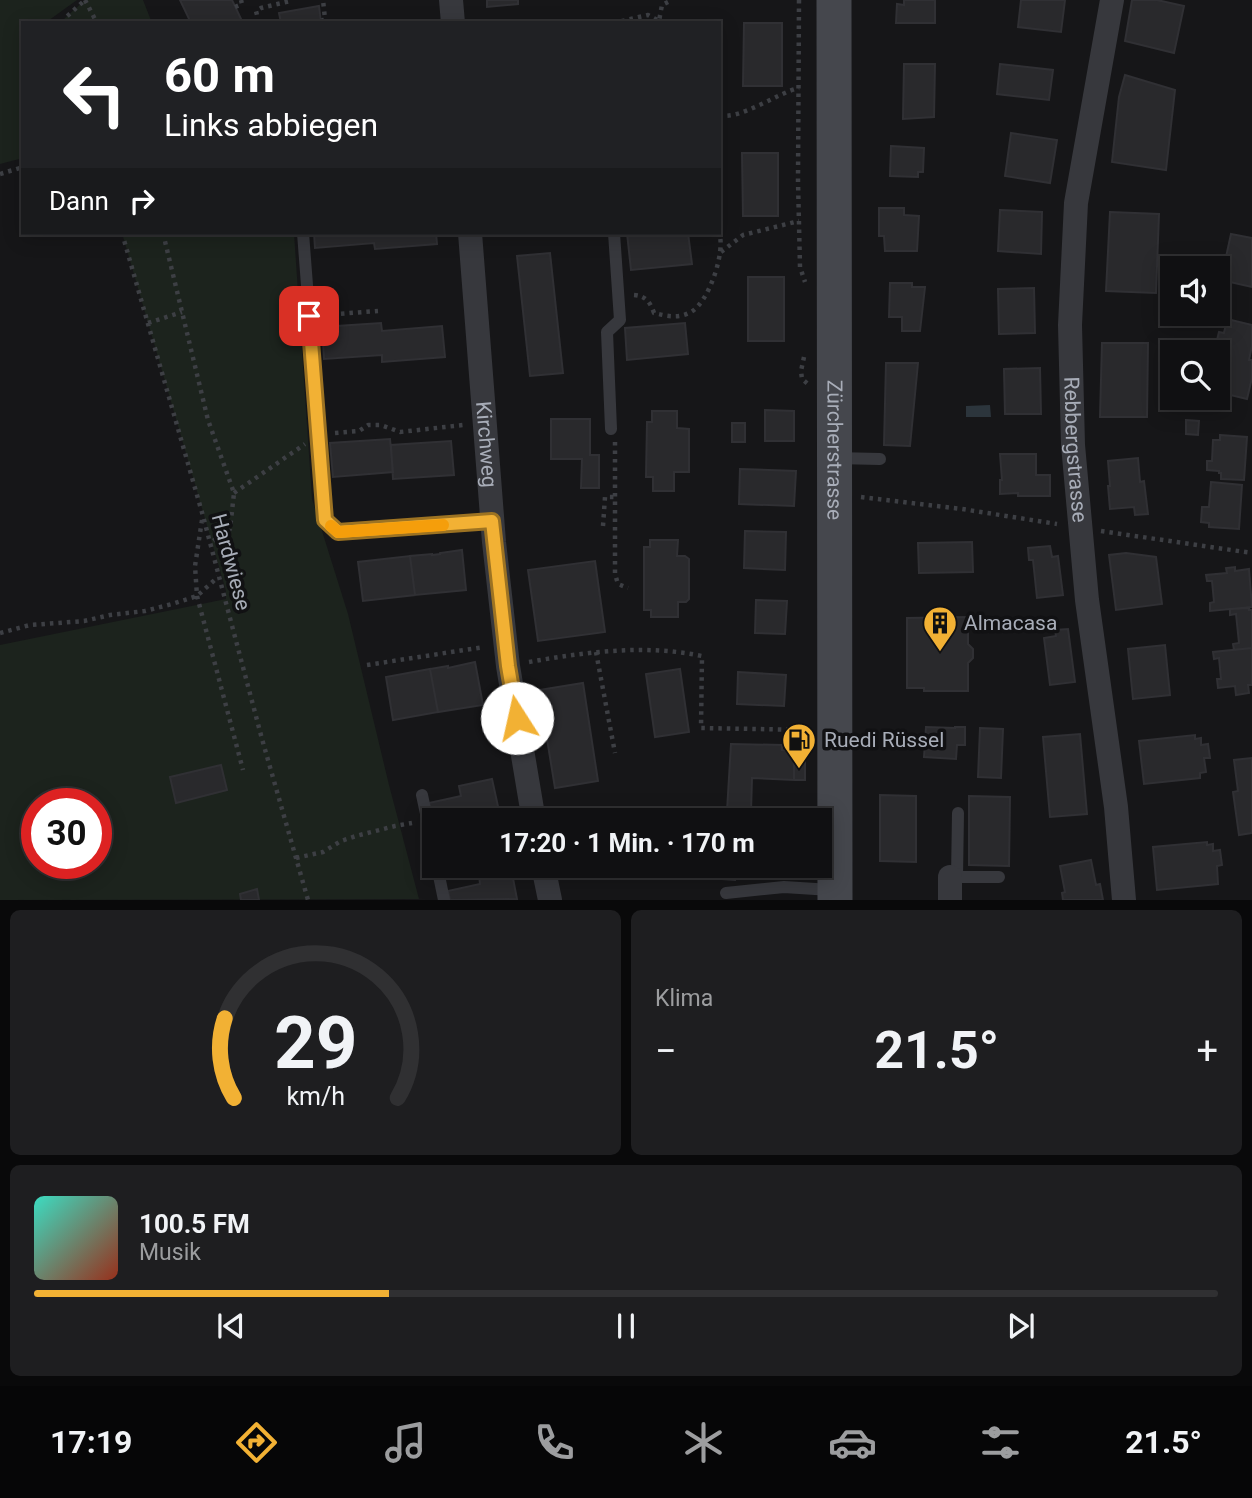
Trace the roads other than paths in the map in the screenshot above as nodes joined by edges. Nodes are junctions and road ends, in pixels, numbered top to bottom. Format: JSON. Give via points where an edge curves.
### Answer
{"nodes":[{"id":1,"x":451,"y":0,"type":"edge"},
{"id":2,"x":834,"y":0,"type":"edge"},
{"id":3,"x":1112,"y":0,"type":"edge"},
{"id":4,"x":453,"y":21,"type":"edge"},
{"id":5,"x":303,"y":235,"type":"edge"},
{"id":6,"x":470,"y":235,"type":"edge"},
{"id":7,"x":614,"y":235,"type":"edge"},
{"id":8,"x":611,"y":429,"type":"road end"},
{"id":9,"x":835,"y":458,"type":"junction"},
{"id":10,"x":880,"y":458,"type":"dead end"},
{"id":11,"x":492,"y":521,"type":"junction"},
{"id":12,"x":422,"y":795,"type":"dead end"},
{"id":13,"x":425,"y":808,"type":"edge"},
{"id":14,"x":532,"y":808,"type":"edge"},
{"id":15,"x":958,"y":813,"type":"dead end"},
{"id":16,"x":999,"y":877,"type":"dead end"},
{"id":17,"x":439,"y":878,"type":"edge"},
{"id":18,"x":545,"y":878,"type":"edge"},
{"id":19,"x":952,"y":885,"type":"edge"},
{"id":20,"x":726,"y":893,"type":"dead end"},
{"id":21,"x":835,"y":895,"type":"edge"},
{"id":22,"x":444,"y":900,"type":"edge"},
{"id":23,"x":550,"y":900,"type":"edge"},
{"id":24,"x":1124,"y":900,"type":"edge"}],
"edges":[{"from":1,"to":4,"type":"street"},
{"from":2,"to":9,"type":"main road","name":"Zürcherstrasse"},
{"from":3,"to":24,"type":"street","name":"Rebbergstrasse","via":[[1076,203],[1070,325],[1074,526],[1116,807]]},
{"from":5,"to":11,"type":"lane","via":[[325,520],[338,532]]},
{"from":6,"to":11,"type":"street","name":"Kirchweg"},
{"from":7,"to":8,"type":"lane","via":[[620,320],[607,332]]},
{"from":9,"to":10,"type":"lane"},
{"from":9,"to":21,"type":"main road","name":"Zürcherstrasse"},
{"from":11,"to":14,"type":"street","name":"Kirchweg","via":[[508,666]]},
{"from":12,"to":13,"type":"lane"},
{"from":15,"to":19,"type":"lane"},
{"from":16,"to":19,"type":"lane"},
{"from":17,"to":22,"type":"lane"},
{"from":18,"to":23,"type":"street"},
{"from":20,"to":21,"type":"lane","via":[[784,887]]}]}
